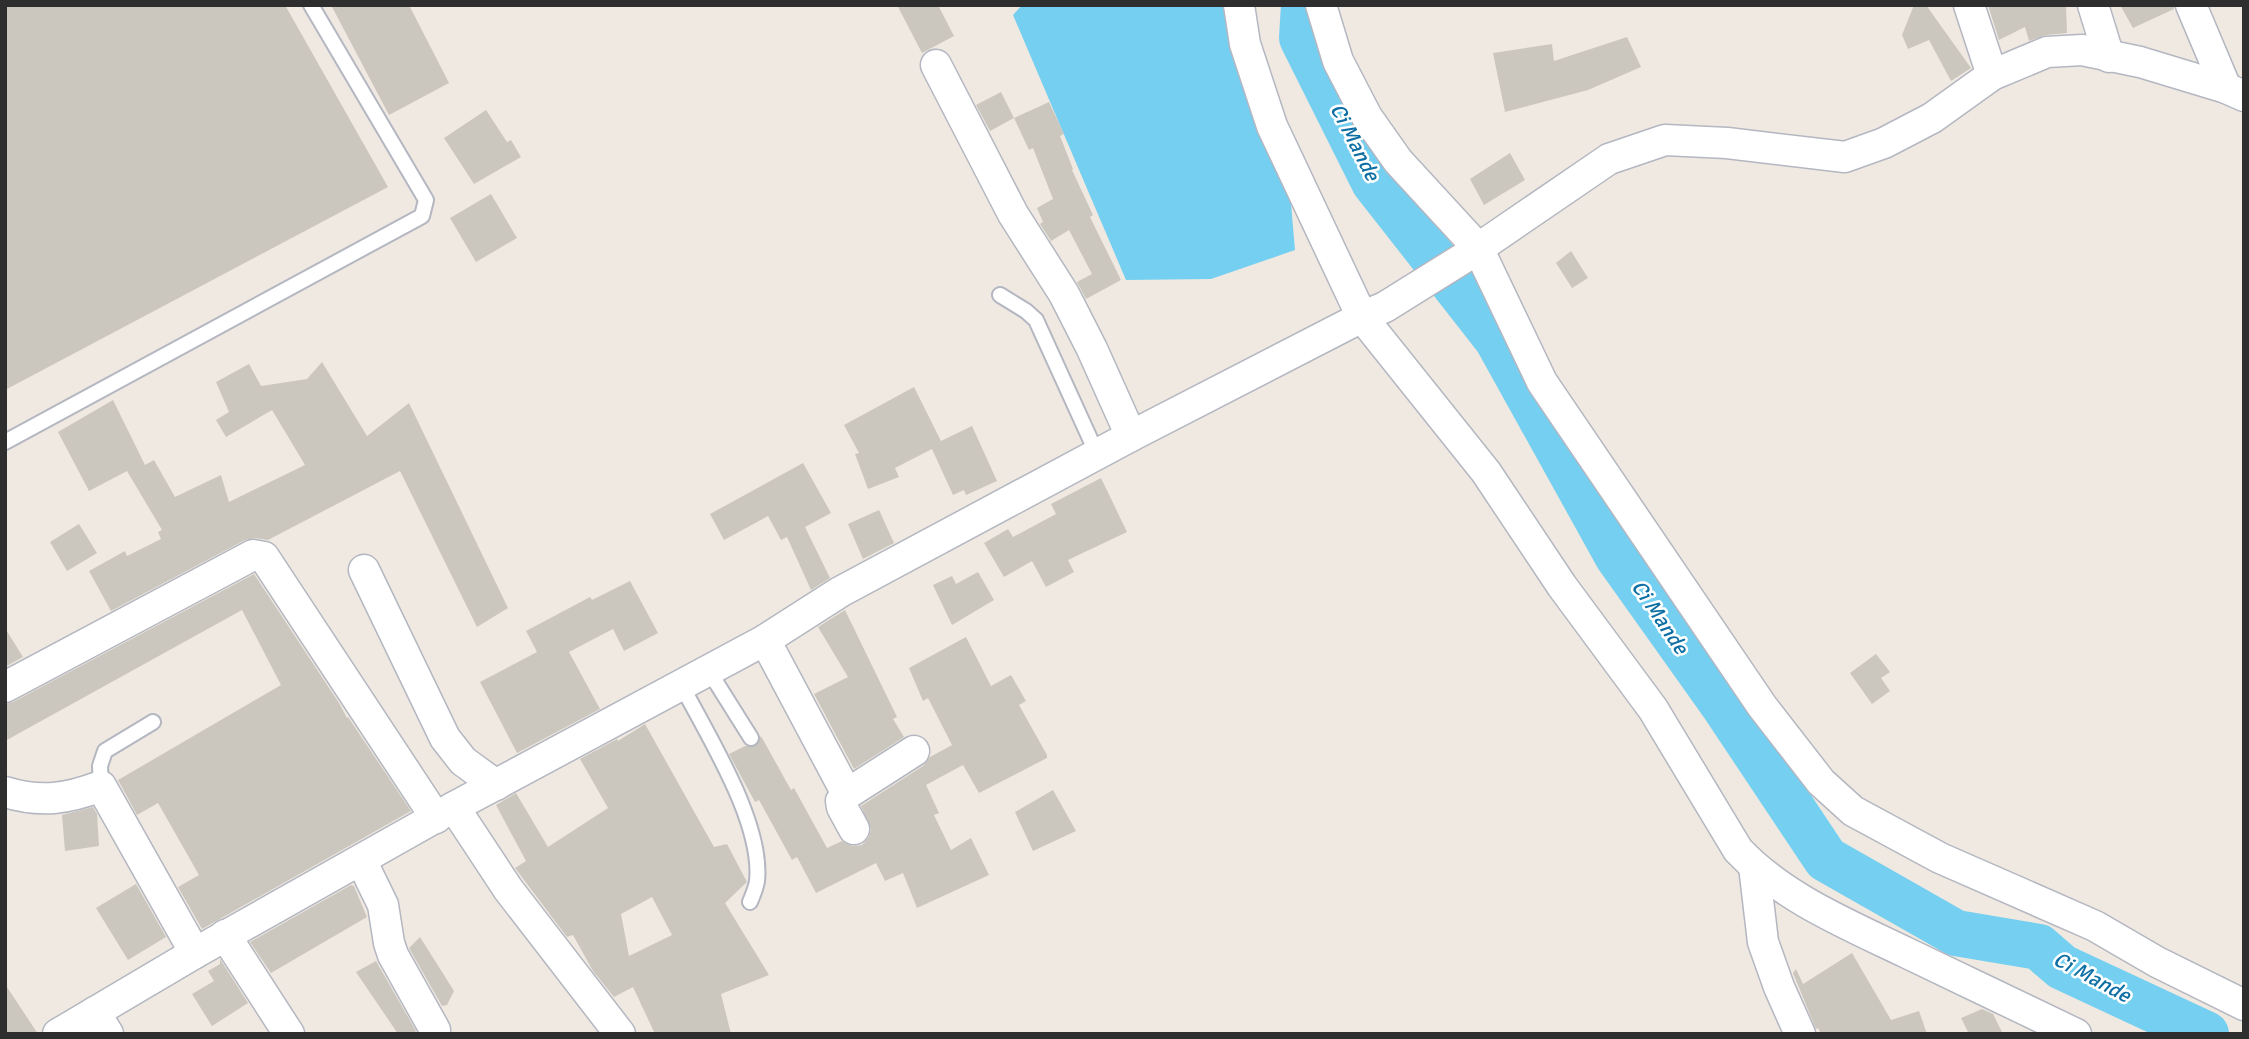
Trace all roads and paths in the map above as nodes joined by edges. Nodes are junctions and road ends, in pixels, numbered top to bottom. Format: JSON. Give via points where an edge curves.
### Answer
{"nodes":[{"id":1,"x":311,"y":5,"type":"edge"},
{"id":2,"x":1239,"y":5,"type":"edge"},
{"id":3,"x":1321,"y":5,"type":"edge"},
{"id":4,"x":1969,"y":5,"type":"edge"},
{"id":5,"x":2093,"y":5,"type":"edge"},
{"id":6,"x":2191,"y":5,"type":"edge"},
{"id":7,"x":2109,"y":57,"type":"junction"},
{"id":8,"x":936,"y":65,"type":"dead end"},
{"id":9,"x":1992,"y":75,"type":"junction"},
{"id":10,"x":2235,"y":92,"type":"edge"},
{"id":11,"x":1474,"y":251,"type":"junction"},
{"id":12,"x":1000,"y":295,"type":"dead end"},
{"id":13,"x":1374,"y":312,"type":"junction"},
{"id":14,"x":1131,"y":436,"type":"junction"},
{"id":15,"x":5,"y":442,"type":"edge"},
{"id":16,"x":1097,"y":454,"type":"junction"},
{"id":17,"x":364,"y":570,"type":"dead end"},
{"id":18,"x":765,"y":640,"type":"junction"},
{"id":19,"x":709,"y":671,"type":"junction"},
{"id":20,"x":682,"y":686,"type":"junction"},
{"id":21,"x":5,"y":687,"type":"edge"},
{"id":22,"x":153,"y":722,"type":"dead end"},
{"id":23,"x":751,"y":738,"type":"dead end"},
{"id":24,"x":914,"y":751,"type":"dead end"},
{"id":25,"x":496,"y":785,"type":"junction"},
{"id":26,"x":101,"y":786,"type":"junction"},
{"id":27,"x":5,"y":792,"type":"edge"},
{"id":28,"x":847,"y":794,"type":"junction"},
{"id":29,"x":445,"y":813,"type":"junction"},
{"id":30,"x":854,"y":829,"type":"dead end"},
{"id":31,"x":361,"y":860,"type":"junction"},
{"id":32,"x":1754,"y":866,"type":"junction"},
{"id":33,"x":750,"y":902,"type":"dead end"},
{"id":34,"x":225,"y":935,"type":"junction"},
{"id":35,"x":195,"y":953,"type":"junction"},
{"id":36,"x":2244,"y":1005,"type":"edge"},
{"id":37,"x":101,"y":1023,"type":"edge"},
{"id":38,"x":435,"y":1030,"type":"dead end"},
{"id":39,"x":58,"y":1034,"type":"edge"},
{"id":40,"x":289,"y":1034,"type":"edge"},
{"id":41,"x":620,"y":1034,"type":"edge"},
{"id":42,"x":1800,"y":1034,"type":"edge"},
{"id":43,"x":2077,"y":1034,"type":"edge"}],
"edges":[{"from":1,"to":15,"type":"lane","via":[[426,200],[422,216]]},
{"from":2,"to":13,"type":"street","via":[[1245,44],[1272,126]]},
{"from":3,"to":11,"type":"street","via":[[1338,61],[1367,117]]},
{"from":4,"to":9,"type":"street"},
{"from":5,"to":7,"type":"street"},
{"from":6,"to":10,"type":"street"},
{"from":7,"to":9,"type":"street","via":[[2082,50],[2047,52]]},
{"from":7,"to":10,"type":"street"},
{"from":8,"to":14,"type":"street","via":[[1013,214],[1064,293]]},
{"from":9,"to":11,"type":"street","via":[[1932,118],[1845,157],[1665,140],[1628,151],[1594,168]]},
{"from":11,"to":13,"type":"street"},
{"from":11,"to":36,"type":"street","via":[[1542,382],[1762,706],[1821,782],[1853,811],[1940,858],[2095,926]]},
{"from":12,"to":16,"type":"lane","via":[[1035,320]]},
{"from":13,"to":14,"type":"street"},
{"from":13,"to":32,"type":"street","via":[[1562,586],[1654,709],[1738,850]]},
{"from":14,"to":16,"type":"street"},
{"from":16,"to":18,"type":"street","via":[[840,592]]},
{"from":17,"to":25,"type":"street","via":[[445,738],[463,761]]},
{"from":18,"to":19,"type":"street"},
{"from":18,"to":28,"type":"street"},
{"from":19,"to":20,"type":"street"},
{"from":19,"to":23,"type":"lane"},
{"from":20,"to":25,"type":"street"},
{"from":20,"to":33,"type":"lane","via":[[742,801],[757,871]]},
{"from":21,"to":29,"type":"street","via":[[258,554]]},
{"from":22,"to":26,"type":"lane","via":[[105,751]]},
{"from":24,"to":28,"type":"street"},
{"from":25,"to":29,"type":"street"},
{"from":26,"to":27,"type":"street","via":[[56,799],[27,799]]},
{"from":26,"to":35,"type":"street"},
{"from":28,"to":30,"type":"street","via":[[842,807]]},
{"from":29,"to":31,"type":"street"},
{"from":29,"to":41,"type":"street"},
{"from":31,"to":34,"type":"street"},
{"from":31,"to":38,"type":"street","via":[[383,905],[393,955]]},
{"from":32,"to":42,"type":"street","via":[[1763,942]]},
{"from":32,"to":43,"type":"street","via":[[1847,924]]},
{"from":34,"to":35,"type":"street"},
{"from":34,"to":40,"type":"street"},
{"from":35,"to":37,"type":"street"},
{"from":37,"to":39,"type":"street"}]}
